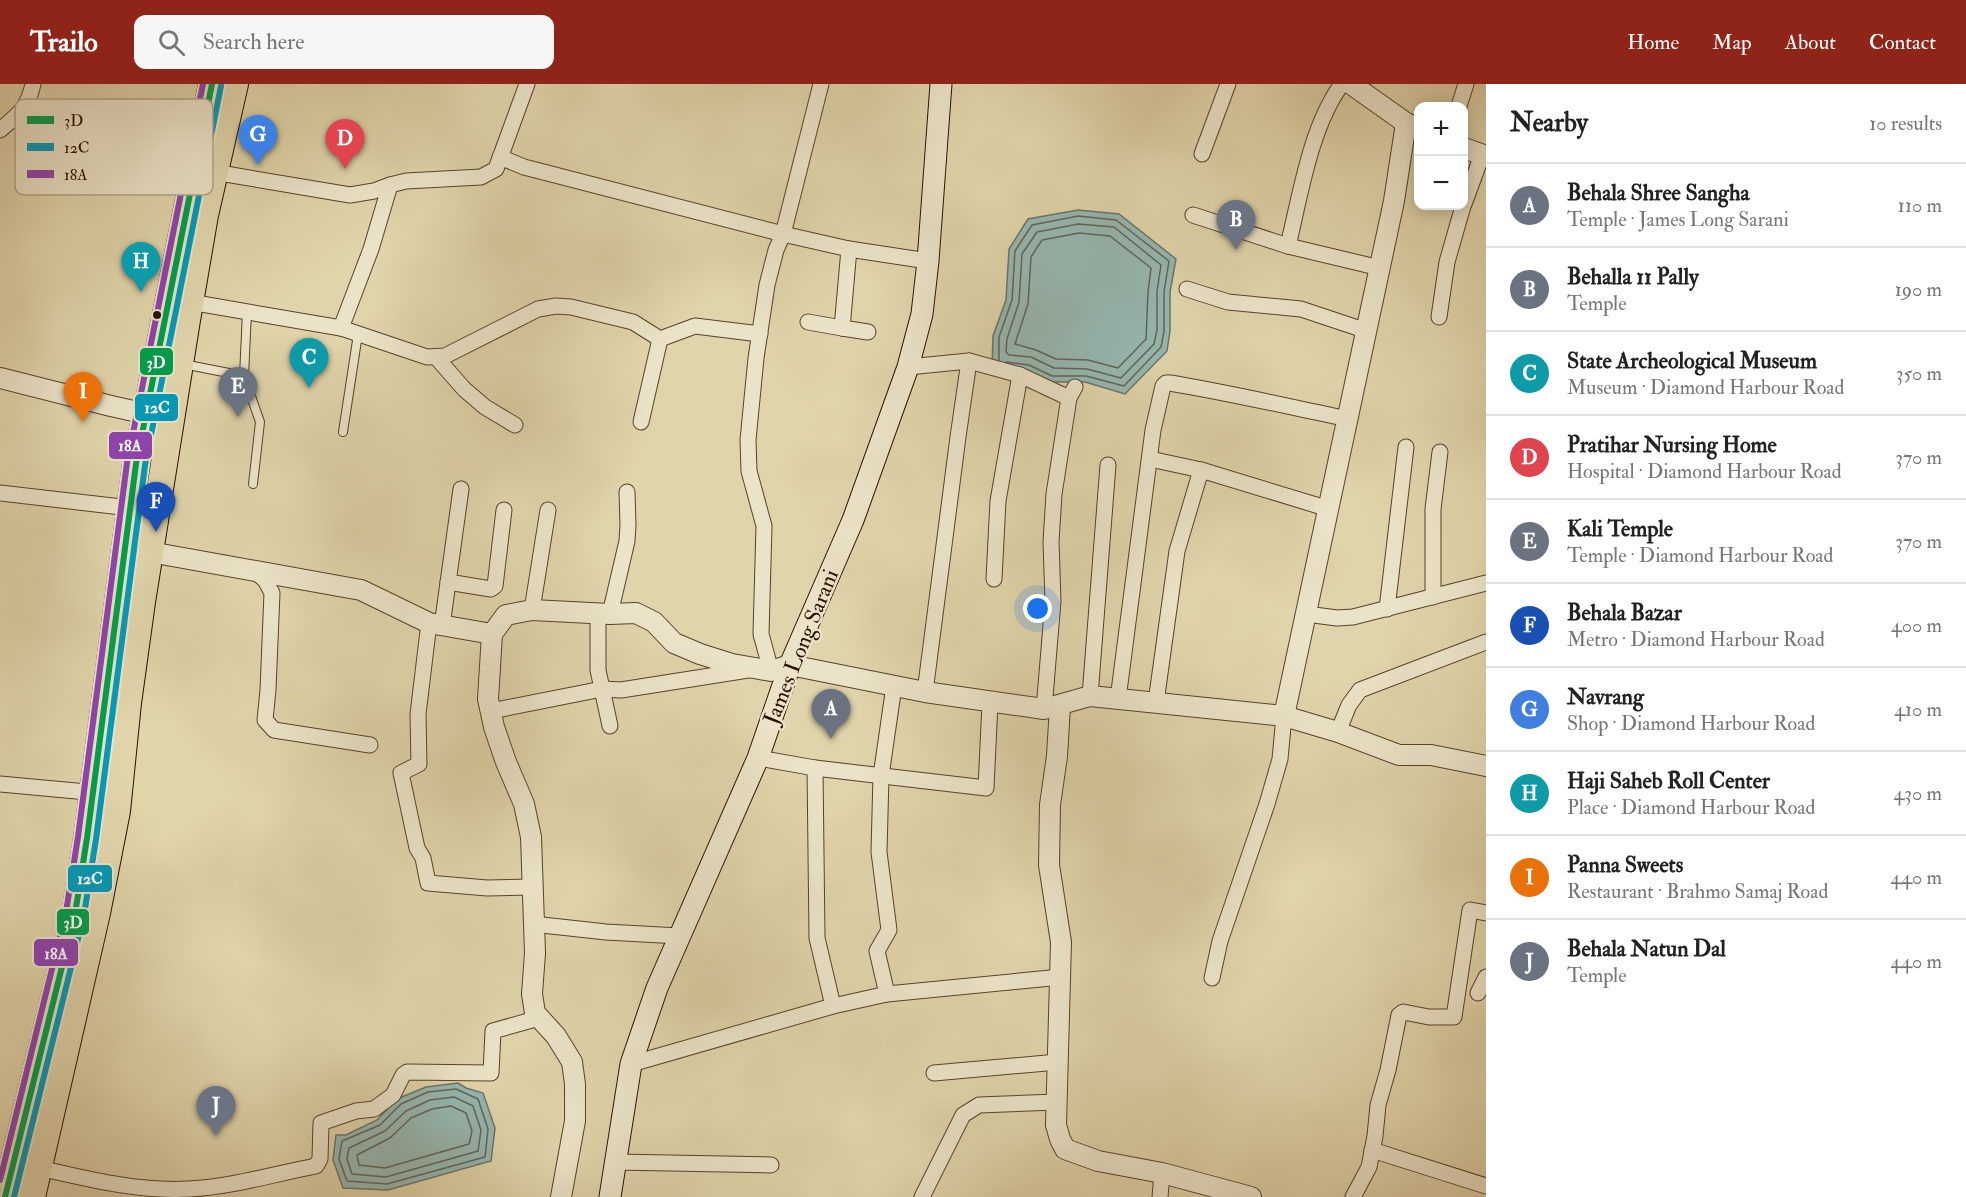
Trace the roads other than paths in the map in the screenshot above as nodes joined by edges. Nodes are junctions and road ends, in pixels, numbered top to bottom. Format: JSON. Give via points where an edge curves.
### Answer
{"nodes":[{"id":1,"x":33,"y":84,"type":"edge"},
{"id":2,"x":212,"y":84,"type":"edge"},
{"id":3,"x":235,"y":84,"type":"edge"},
{"id":4,"x":526,"y":84,"type":"edge"},
{"id":5,"x":821,"y":84,"type":"edge"},
{"id":6,"x":941,"y":84,"type":"edge"},
{"id":7,"x":1228,"y":84,"type":"edge"},
{"id":8,"x":1342,"y":84,"type":"edge"},
{"id":9,"x":1351,"y":84,"type":"edge"},
{"id":10,"x":1466,"y":84,"type":"edge"},
{"id":11,"x":30,"y":99,"type":"edge"},
{"id":12,"x":211,"y":99,"type":"edge"},
{"id":13,"x":1460,"y":102,"type":"edge"},
{"id":14,"x":15,"y":118,"type":"edge"},
{"id":15,"x":1412,"y":126,"type":"edge"},
{"id":16,"x":0,"y":130,"type":"edge"},
{"id":17,"x":213,"y":147,"type":"edge"},
{"id":18,"x":1477,"y":153,"type":"edge"},
{"id":19,"x":1202,"y":154,"type":"dead end"},
{"id":20,"x":500,"y":157,"type":"junction"},
{"id":21,"x":213,"y":171,"type":"edge"},
{"id":22,"x":390,"y":185,"type":"junction"},
{"id":23,"x":1468,"y":186,"type":"edge"},
{"id":24,"x":199,"y":195,"type":"edge"},
{"id":25,"x":206,"y":195,"type":"edge"},
{"id":26,"x":1462,"y":210,"type":"edge"},
{"id":27,"x":1193,"y":215,"type":"dead end"},
{"id":28,"x":783,"y":234,"type":"junction"},
{"id":29,"x":1288,"y":246,"type":"junction"},
{"id":30,"x":849,"y":249,"type":"junction"},
{"id":31,"x":928,"y":261,"type":"junction"},
{"id":32,"x":1380,"y":268,"type":"junction"},
{"id":33,"x":1187,"y":289,"type":"dead end"},
{"id":34,"x":190,"y":302,"type":"junction"},
{"id":35,"x":247,"y":312,"type":"junction"},
{"id":36,"x":1439,"y":317,"type":"dead end"},
{"id":37,"x":808,"y":322,"type":"dead end"},
{"id":38,"x":341,"y":328,"type":"junction"},
{"id":39,"x":842,"y":328,"type":"junction"},
{"id":40,"x":1367,"y":331,"type":"junction"},
{"id":41,"x":868,"y":332,"type":"dead end"},
{"id":42,"x":358,"y":334,"type":"junction"},
{"id":43,"x":760,"y":334,"type":"junction"},
{"id":44,"x":660,"y":339,"type":"junction"},
{"id":45,"x":436,"y":357,"type":"junction"},
{"id":46,"x":969,"y":361,"type":"junction"},
{"id":47,"x":181,"y":363,"type":"junction"},
{"id":48,"x":908,"y":367,"type":"junction"},
{"id":49,"x":1020,"y":375,"type":"junction"},
{"id":50,"x":244,"y":376,"type":"junction"},
{"id":51,"x":0,"y":378,"type":"edge"},
{"id":52,"x":147,"y":414,"type":"junction"},
{"id":53,"x":1349,"y":419,"type":"junction"},
{"id":54,"x":640,"y":422,"type":"dead end"},
{"id":55,"x":515,"y":425,"type":"dead end"},
{"id":56,"x":343,"y":432,"type":"dead end"},
{"id":57,"x":1406,"y":447,"type":"dead end"},
{"id":58,"x":1440,"y":452,"type":"dead end"},
{"id":59,"x":1150,"y":459,"type":"junction"},
{"id":60,"x":1108,"y":465,"type":"dead end"},
{"id":61,"x":1201,"y":470,"type":"junction"},
{"id":62,"x":253,"y":484,"type":"dead end"},
{"id":63,"x":461,"y":489,"type":"dead end"},
{"id":64,"x":627,"y":492,"type":"dead end"},
{"id":65,"x":0,"y":493,"type":"edge"},
{"id":66,"x":130,"y":508,"type":"junction"},
{"id":67,"x":1329,"y":509,"type":"junction"},
{"id":68,"x":504,"y":510,"type":"dead end"},
{"id":69,"x":548,"y":510,"type":"dead end"},
{"id":70,"x":150,"y":552,"type":"junction"},
{"id":71,"x":253,"y":570,"type":"junction"},
{"id":72,"x":994,"y":579,"type":"dead end"},
{"id":73,"x":448,"y":582,"type":"junction"},
{"id":74,"x":1486,"y":583,"type":"edge"},
{"id":75,"x":1433,"y":597,"type":"junction"},
{"id":76,"x":1387,"y":609,"type":"junction"},
{"id":77,"x":532,"y":610,"type":"junction"},
{"id":78,"x":604,"y":614,"type":"junction"},
{"id":79,"x":1306,"y":614,"type":"junction"},
{"id":80,"x":435,"y":624,"type":"junction"},
{"id":81,"x":492,"y":634,"type":"junction"},
{"id":82,"x":1486,"y":642,"type":"edge"},
{"id":83,"x":774,"y":668,"type":"junction"},
{"id":84,"x":894,"y":686,"type":"junction"},
{"id":85,"x":602,"y":689,"type":"junction"},
{"id":86,"x":925,"y":692,"type":"junction"},
{"id":87,"x":1090,"y":696,"type":"junction"},
{"id":88,"x":1118,"y":699,"type":"junction"},
{"id":89,"x":1156,"y":702,"type":"junction"},
{"id":90,"x":990,"y":703,"type":"junction"},
{"id":91,"x":1052,"y":707,"type":"junction"},
{"id":92,"x":491,"y":711,"type":"junction"},
{"id":93,"x":1284,"y":716,"type":"junction"},
{"id":94,"x":610,"y":726,"type":"dead end"},
{"id":95,"x":1338,"y":732,"type":"junction"},
{"id":96,"x":370,"y":745,"type":"dead end"},
{"id":97,"x":758,"y":758,"type":"junction"},
{"id":98,"x":1486,"y":766,"type":"edge"},
{"id":99,"x":815,"y":768,"type":"junction"},
{"id":100,"x":881,"y":776,"type":"junction"},
{"id":101,"x":0,"y":784,"type":"edge"},
{"id":102,"x":119,"y":790,"type":"junction"},
{"id":103,"x":93,"y":794,"type":"junction"},
{"id":104,"x":531,"y":887,"type":"junction"},
{"id":105,"x":1486,"y":913,"type":"edge"},
{"id":106,"x":533,"y":924,"type":"junction"},
{"id":107,"x":679,"y":936,"type":"junction"},
{"id":108,"x":1061,"y":977,"type":"junction"},
{"id":109,"x":1486,"y":977,"type":"edge"},
{"id":110,"x":1212,"y":978,"type":"dead end"},
{"id":111,"x":1478,"y":993,"type":"dead end"},
{"id":112,"x":887,"y":994,"type":"junction"},
{"id":113,"x":833,"y":1006,"type":"junction"},
{"id":114,"x":539,"y":1018,"type":"junction"},
{"id":115,"x":1058,"y":1062,"type":"junction"},
{"id":116,"x":632,"y":1064,"type":"junction"},
{"id":117,"x":934,"y":1073,"type":"dead end"},
{"id":118,"x":1057,"y":1102,"type":"junction"},
{"id":119,"x":1372,"y":1150,"type":"junction"},
{"id":120,"x":615,"y":1162,"type":"junction"},
{"id":121,"x":771,"y":1165,"type":"dead end"},
{"id":122,"x":39,"y":1168,"type":"junction"},
{"id":123,"x":1162,"y":1173,"type":"junction"},
{"id":124,"x":1486,"y":1186,"type":"edge"},
{"id":125,"x":128,"y":1192,"type":"edge"},
{"id":126,"x":5,"y":1197,"type":"edge"},
{"id":127,"x":32,"y":1197,"type":"edge"},
{"id":128,"x":561,"y":1197,"type":"edge"},
{"id":129,"x":609,"y":1197,"type":"edge"},
{"id":130,"x":922,"y":1197,"type":"edge"},
{"id":131,"x":1160,"y":1197,"type":"edge"},
{"id":132,"x":1251,"y":1197,"type":"edge"},
{"id":133,"x":1353,"y":1197,"type":"edge"}],
"edges":[{"from":1,"to":11,"type":"street"},
{"from":2,"to":12,"type":"highway"},
{"from":3,"to":17,"type":"highway"},
{"from":4,"to":20,"type":"street"},
{"from":5,"to":28,"type":"street"},
{"from":6,"to":31,"type":"main road","name":"James Long Sarani"},
{"from":7,"to":19,"type":"street"},
{"from":8,"to":29,"type":"street","via":[[1330,102],[1312,152]]},
{"from":9,"to":15,"type":"street"},
{"from":10,"to":13,"type":"street"},
{"from":14,"to":16,"type":"street"},
{"from":15,"to":32,"type":"street"},
{"from":18,"to":23,"type":"street"},
{"from":20,"to":22,"type":"street","via":[[496,169],[481,177]]},
{"from":20,"to":28,"type":"street","via":[[524,168]]},
{"from":21,"to":22,"type":"street","via":[[350,195]]},
{"from":22,"to":38,"type":"street"},
{"from":24,"to":52,"type":"highway"},
{"from":25,"to":34,"type":"highway","via":[[206,215]]},
{"from":26,"to":36,"type":"street","via":[[1447,262]]},
{"from":27,"to":29,"type":"street"},
{"from":28,"to":30,"type":"street"},
{"from":28,"to":43,"type":"street","via":[[767,285]]},
{"from":29,"to":32,"type":"street"},
{"from":30,"to":31,"type":"street"},
{"from":30,"to":39,"type":"street"},
{"from":31,"to":48,"type":"main road","name":"James Long Sarani","via":[[922,314]]},
{"from":32,"to":40,"type":"street"},
{"from":33,"to":40,"type":"street","via":[[1228,302],[1301,309]]},
{"from":34,"to":35,"type":"street"},
{"from":34,"to":47,"type":"highway"},
{"from":35,"to":38,"type":"street"},
{"from":35,"to":50,"type":"lane"},
{"from":37,"to":39,"type":"street"},
{"from":38,"to":42,"type":"street"},
{"from":39,"to":41,"type":"street"},
{"from":40,"to":53,"type":"street"},
{"from":42,"to":45,"type":"street"},
{"from":42,"to":56,"type":"lane"},
{"from":43,"to":44,"type":"street","via":[[695,326]]},
{"from":43,"to":83,"type":"street","via":[[750,416],[749,471],[764,526],[761,634]]},
{"from":44,"to":45,"type":"street","via":[[633,322],[556,306],[538,309]]},
{"from":44,"to":54,"type":"street"},
{"from":45,"to":55,"type":"street","via":[[464,389]]},
{"from":46,"to":48,"type":"street"},
{"from":46,"to":49,"type":"street"},
{"from":46,"to":86,"type":"street"},
{"from":47,"to":50,"type":"lane"},
{"from":47,"to":70,"type":"highway"},
{"from":48,"to":83,"type":"main road","name":"James Long Sarani","via":[[854,520]]},
{"from":49,"to":72,"type":"street","via":[[998,501]]},
{"from":49,"to":91,"type":"street","via":[[1072,393],[1054,494]]},
{"from":50,"to":62,"type":"lane","via":[[260,422]]},
{"from":51,"to":52,"type":"street"},
{"from":52,"to":66,"type":"highway"},
{"from":53,"to":59,"type":"street","via":[[1166,382],[1160,392]]},
{"from":53,"to":67,"type":"street"},
{"from":57,"to":76,"type":"street"},
{"from":58,"to":75,"type":"street","via":[[1433,509]]},
{"from":59,"to":61,"type":"street"},
{"from":59,"to":88,"type":"street"},
{"from":60,"to":87,"type":"street"},
{"from":61,"to":67,"type":"street"},
{"from":61,"to":89,"type":"street","via":[[1177,551]]},
{"from":63,"to":73,"type":"street"},
{"from":64,"to":78,"type":"street","via":[[627,541]]},
{"from":65,"to":66,"type":"street"},
{"from":66,"to":103,"type":"highway"},
{"from":67,"to":79,"type":"street"},
{"from":68,"to":73,"type":"street","via":[[495,586],[491,589]]},
{"from":69,"to":77,"type":"street"},
{"from":70,"to":71,"type":"street"},
{"from":70,"to":102,"type":"highway"},
{"from":71,"to":80,"type":"street","via":[[361,590]]},
{"from":71,"to":96,"type":"street","via":[[265,579],[272,593],[265,720],[274,730]]},
{"from":73,"to":80,"type":"street"},
{"from":74,"to":75,"type":"street"},
{"from":75,"to":76,"type":"street"},
{"from":76,"to":79,"type":"street","via":[[1346,618]]},
{"from":77,"to":78,"type":"street"},
{"from":77,"to":81,"type":"street","via":[[506,615]]},
{"from":78,"to":83,"type":"street","via":[[636,613],[654,622],[674,643],[732,664]]},
{"from":78,"to":85,"type":"street","via":[[597,654]]},
{"from":79,"to":93,"type":"street"},
{"from":80,"to":81,"type":"street"},
{"from":80,"to":104,"type":"street","via":[[418,714],[419,764],[401,773],[428,883]]},
{"from":81,"to":92,"type":"street","via":[[488,699]]},
{"from":82,"to":95,"type":"street","via":[[1360,690]]},
{"from":83,"to":84,"type":"street"},
{"from":83,"to":85,"type":"street","via":[[621,690]]},
{"from":83,"to":97,"type":"main road","name":"James Long Sarani"},
{"from":84,"to":86,"type":"street"},
{"from":84,"to":100,"type":"street"},
{"from":85,"to":92,"type":"street"},
{"from":85,"to":94,"type":"street"},
{"from":86,"to":90,"type":"street"},
{"from":87,"to":88,"type":"street"},
{"from":87,"to":91,"type":"street"},
{"from":88,"to":89,"type":"street"},
{"from":89,"to":93,"type":"street"},
{"from":90,"to":91,"type":"street"},
{"from":90,"to":100,"type":"street","via":[[986,788]]},
{"from":91,"to":108,"type":"street","via":[[1057,756],[1050,805],[1049,865],[1061,942]]},
{"from":92,"to":104,"type":"street","via":[[524,804],[531,837]]},
{"from":93,"to":95,"type":"street"},
{"from":93,"to":110,"type":"street","via":[[1280,759],[1220,941]]},
{"from":95,"to":98,"type":"street","via":[[1400,755],[1431,755]]},
{"from":97,"to":99,"type":"street"},
{"from":97,"to":107,"type":"main road","name":"James Long Sarani"},
{"from":99,"to":100,"type":"street"},
{"from":99,"to":113,"type":"street","via":[[817,938]]},
{"from":100,"to":112,"type":"street","via":[[879,852],[889,930],[877,951]]},
{"from":101,"to":103,"type":"street"},
{"from":102,"to":103,"type":"street"},
{"from":102,"to":122,"type":"highway","via":[[97,913]]},
{"from":103,"to":126,"type":"highway","via":[[75,914]]},
{"from":104,"to":106,"type":"street"},
{"from":105,"to":119,"type":"street","via":[[1470,910],[1454,1017],[1429,1017],[1409,1011],[1399,1015]]},
{"from":106,"to":107,"type":"street"},
{"from":106,"to":114,"type":"street","via":[[532,994]]},
{"from":107,"to":116,"type":"main road","name":"James Long Sarani"},
{"from":108,"to":112,"type":"street"},
{"from":108,"to":115,"type":"street"},
{"from":109,"to":111,"type":"street"},
{"from":112,"to":113,"type":"street"},
{"from":113,"to":116,"type":"street"},
{"from":114,"to":125,"type":"street","via":[[493,1031],[491,1073],[407,1072],[393,1095],[374,1109],[321,1123],[320,1160],[316,1166],[218,1186]]},
{"from":114,"to":128,"type":"street","via":[[572,1062],[575,1084],[575,1121]]},
{"from":115,"to":117,"type":"street"},
{"from":115,"to":118,"type":"street"},
{"from":116,"to":120,"type":"main road","name":"James Long Sarani"},
{"from":118,"to":123,"type":"street","via":[[1056,1125],[1065,1149],[1098,1161]]},
{"from":118,"to":130,"type":"street","via":[[979,1105],[970,1109],[963,1115]]},
{"from":119,"to":124,"type":"street"},
{"from":119,"to":133,"type":"street","via":[[1369,1167]]},
{"from":120,"to":121,"type":"street"},
{"from":120,"to":129,"type":"main road","name":"James Long Sarani"},
{"from":122,"to":125,"type":"street"},
{"from":122,"to":127,"type":"highway"},
{"from":123,"to":131,"type":"street"},
{"from":123,"to":132,"type":"street"}]}
